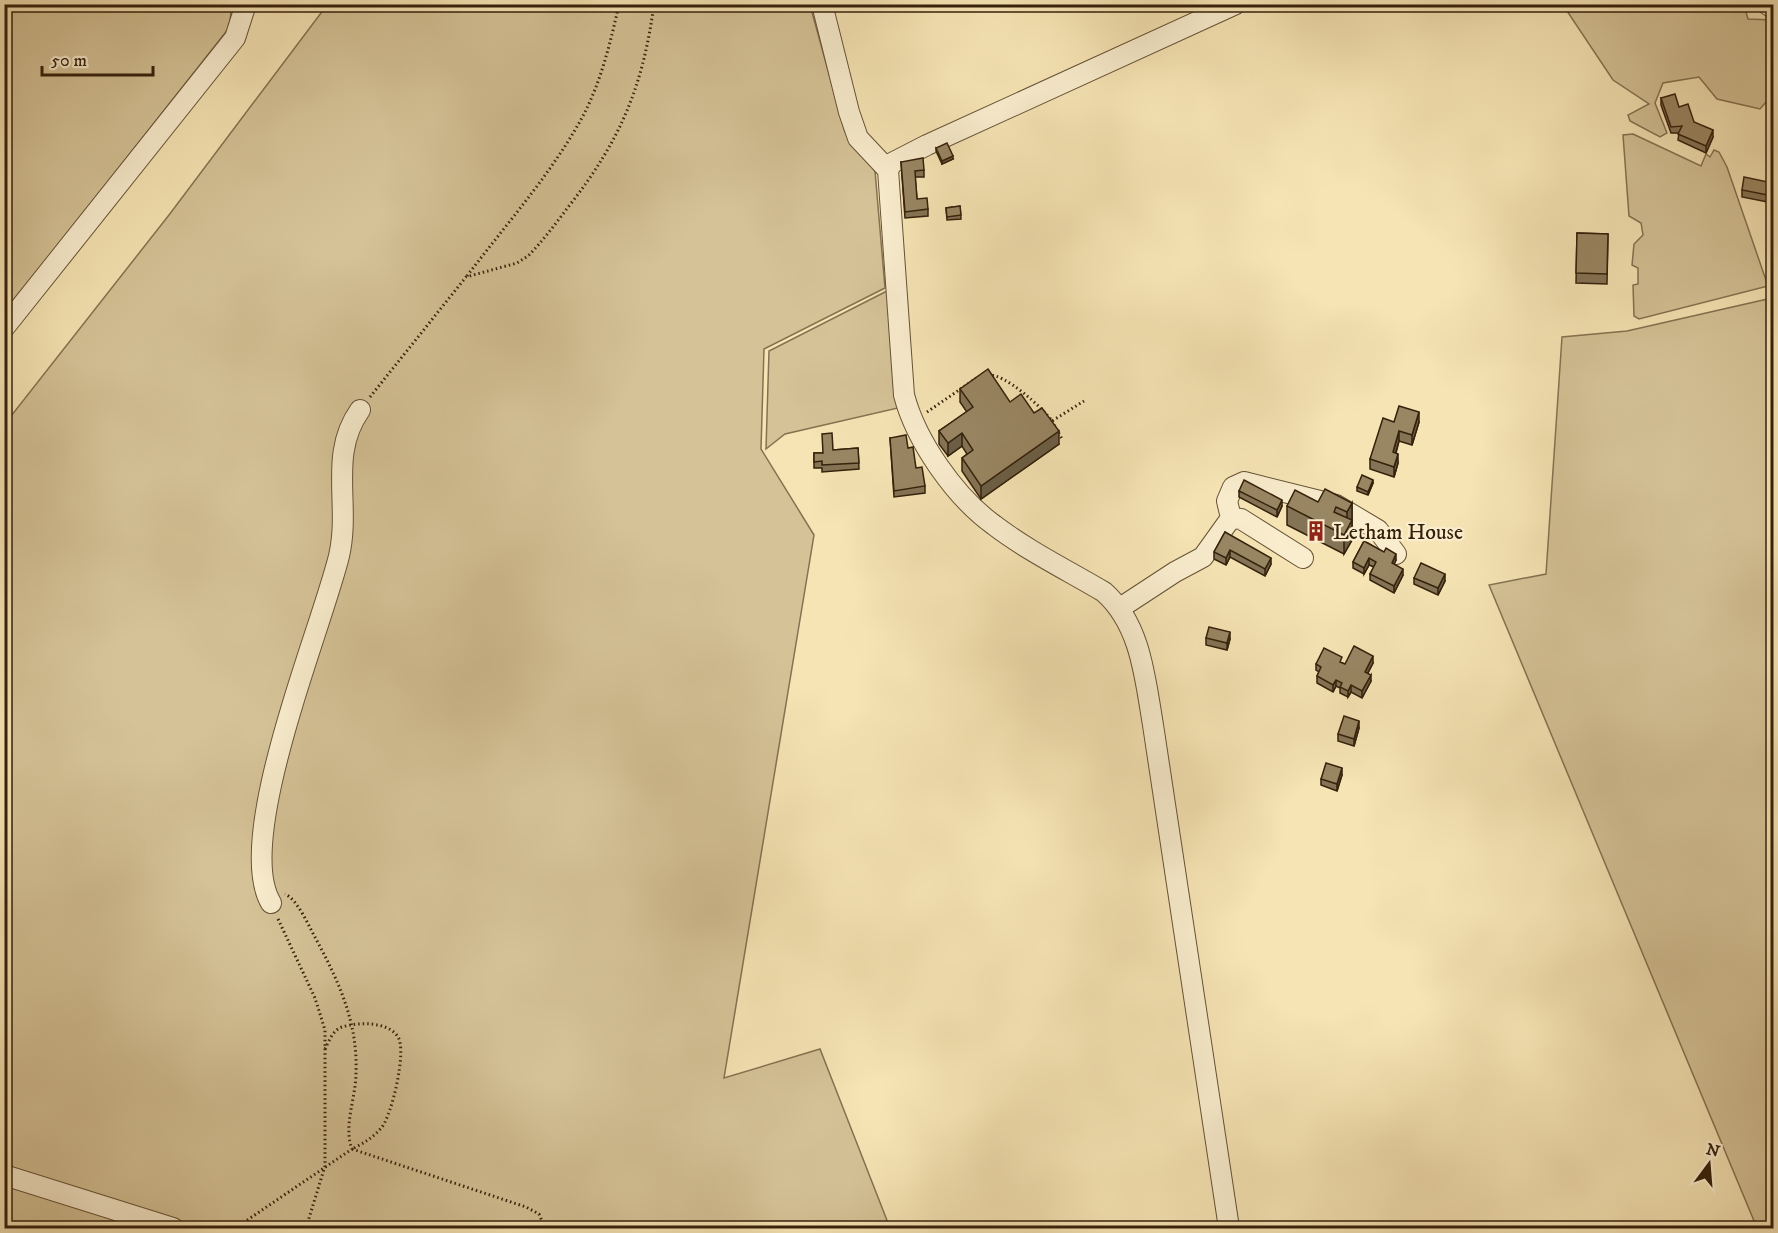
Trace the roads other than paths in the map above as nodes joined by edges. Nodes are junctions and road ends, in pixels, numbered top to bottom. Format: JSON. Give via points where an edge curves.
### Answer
{"nodes":[{"id":1,"x":246,"y":4,"type":"edge"},
{"id":2,"x":822,"y":4,"type":"edge"},
{"id":3,"x":1236,"y":4,"type":"edge"},
{"id":4,"x":1767,"y":4,"type":"edge"},
{"id":5,"x":1773,"y":9,"type":"edge"},
{"id":6,"x":888,"y":171,"type":"junction"},
{"id":7,"x":4,"y":328,"type":"edge"},
{"id":8,"x":360,"y":410,"type":"road end"},
{"id":9,"x":1231,"y":518,"type":"junction"},
{"id":10,"x":1396,"y":554,"type":"edge"},
{"id":11,"x":1303,"y":558,"type":"dead end"},
{"id":12,"x":1120,"y":608,"type":"junction"},
{"id":13,"x":268,"y":898,"type":"road end"},
{"id":14,"x":4,"y":1175,"type":"edge"},
{"id":15,"x":173,"y":1228,"type":"edge"},
{"id":16,"x":1229,"y":1228,"type":"edge"}],
"edges":[{"from":1,"to":7,"type":"street","via":[[235,38]]},
{"from":2,"to":6,"type":"street","via":[[858,138]]},
{"from":3,"to":6,"type":"street","via":[[897,159]]},
{"from":4,"to":5,"type":"street"},
{"from":6,"to":12,"type":"street","via":[[904,395],[912,420],[935,461],[992,524],[1104,592]]},
{"from":8,"to":13,"type":"street","via":[[344,440],[345,506],[339,555],[273,777],[262,843]]},
{"from":9,"to":10,"type":"street","via":[[1227,501],[1233,487],[1244,482],[1273,487],[1304,499],[1336,505],[1378,530]]},
{"from":9,"to":11,"type":"street","via":[[1241,519]]},
{"from":9,"to":12,"type":"street","via":[[1203,557]]},
{"from":12,"to":16,"type":"street","via":[[1142,665],[1153,724]]},
{"from":14,"to":15,"type":"street"}]}
